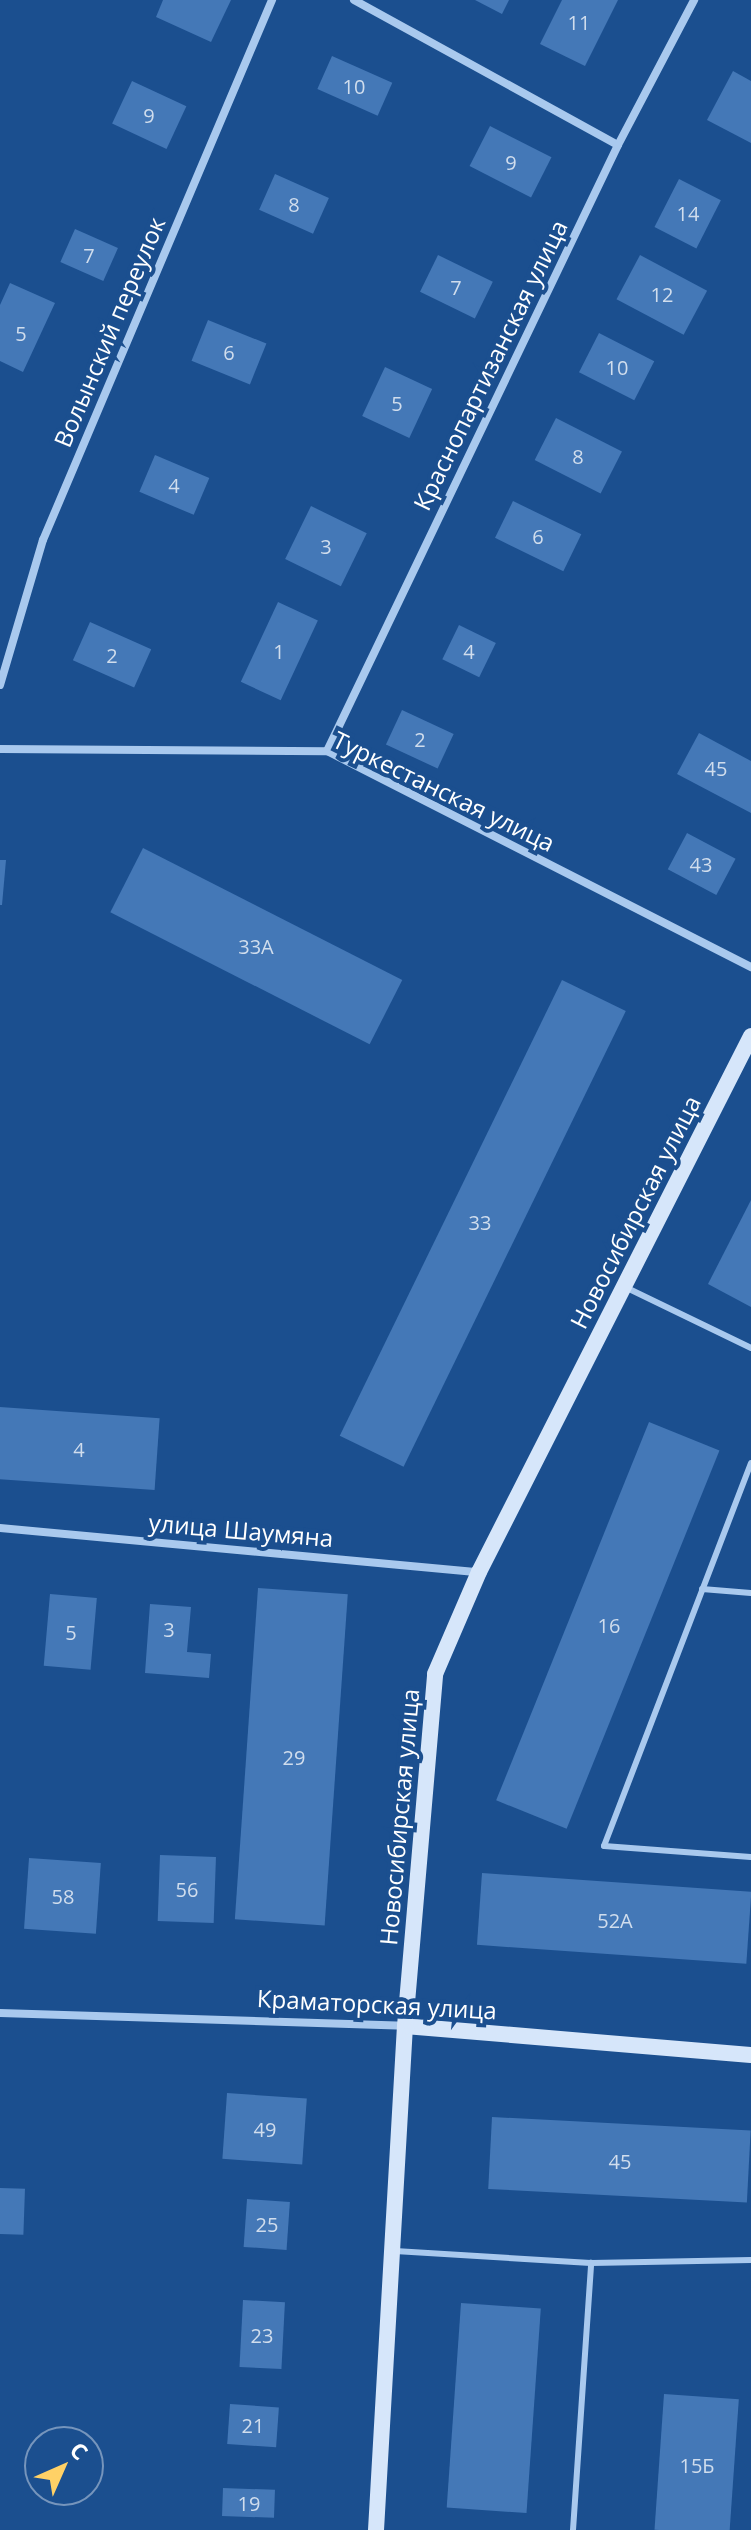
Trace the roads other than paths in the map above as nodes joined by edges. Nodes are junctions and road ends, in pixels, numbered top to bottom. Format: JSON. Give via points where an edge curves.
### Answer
{"nodes":[{"id":1,"x":272,"y":0,"type":"edge"},
{"id":2,"x":354,"y":0,"type":"edge"},
{"id":3,"x":694,"y":0,"type":"edge"},
{"id":4,"x":618,"y":145,"type":"junction"},
{"id":5,"x":0,"y":685,"type":"edge"},
{"id":6,"x":0,"y":749,"type":"edge"},
{"id":7,"x":327,"y":751,"type":"junction"},
{"id":8,"x":751,"y":967,"type":"edge"},
{"id":9,"x":751,"y":1036,"type":"edge"},
{"id":10,"x":624,"y":1286,"type":"junction"},
{"id":11,"x":751,"y":1348,"type":"edge"},
{"id":12,"x":751,"y":1463,"type":"edge"},
{"id":13,"x":0,"y":1528,"type":"edge"},
{"id":14,"x":479,"y":1572,"type":"junction"},
{"id":15,"x":702,"y":1589,"type":"junction"},
{"id":16,"x":751,"y":1593,"type":"edge"},
{"id":17,"x":751,"y":1857,"type":"edge"},
{"id":18,"x":0,"y":2013,"type":"edge"},
{"id":19,"x":405,"y":2026,"type":"junction"},
{"id":20,"x":751,"y":2055,"type":"edge"},
{"id":21,"x":391,"y":2250,"type":"junction"},
{"id":22,"x":751,"y":2260,"type":"edge"},
{"id":23,"x":591,"y":2263,"type":"junction"},
{"id":24,"x":376,"y":2530,"type":"edge"},
{"id":25,"x":573,"y":2530,"type":"edge"}],
"edges":[{"from":1,"to":5,"type":"street","name":"Волынский переулок","via":[[43,540]]},
{"from":2,"to":4,"type":"street"},
{"from":3,"to":4,"type":"street","name":"Краснопартизанская улица"},
{"from":4,"to":7,"type":"street","name":"Краснопартизанская улица"},
{"from":6,"to":7,"type":"street","name":"Туркестанская улица"},
{"from":7,"to":8,"type":"street","name":"Туркестанская улица"},
{"from":9,"to":10,"type":"main road","name":"Новосибирская улица"},
{"from":10,"to":11,"type":"lane"},
{"from":10,"to":14,"type":"main road","name":"Новосибирская улица"},
{"from":12,"to":15,"type":"lane"},
{"from":13,"to":14,"type":"street","name":"улица Шаумяна"},
{"from":14,"to":19,"type":"main road","name":"Новосибирская улица","via":[[435,1674]]},
{"from":15,"to":16,"type":"lane"},
{"from":15,"to":17,"type":"lane","via":[[604,1846]]},
{"from":18,"to":19,"type":"street","name":"Краматорская улица"},
{"from":19,"to":20,"type":"main road","name":"Краматорская улица"},
{"from":19,"to":21,"type":"main road","name":"Новосибирская улица"},
{"from":21,"to":23,"type":"lane"},
{"from":21,"to":24,"type":"main road","name":"Новосибирская улица"},
{"from":22,"to":23,"type":"lane"},
{"from":23,"to":25,"type":"lane"}]}
